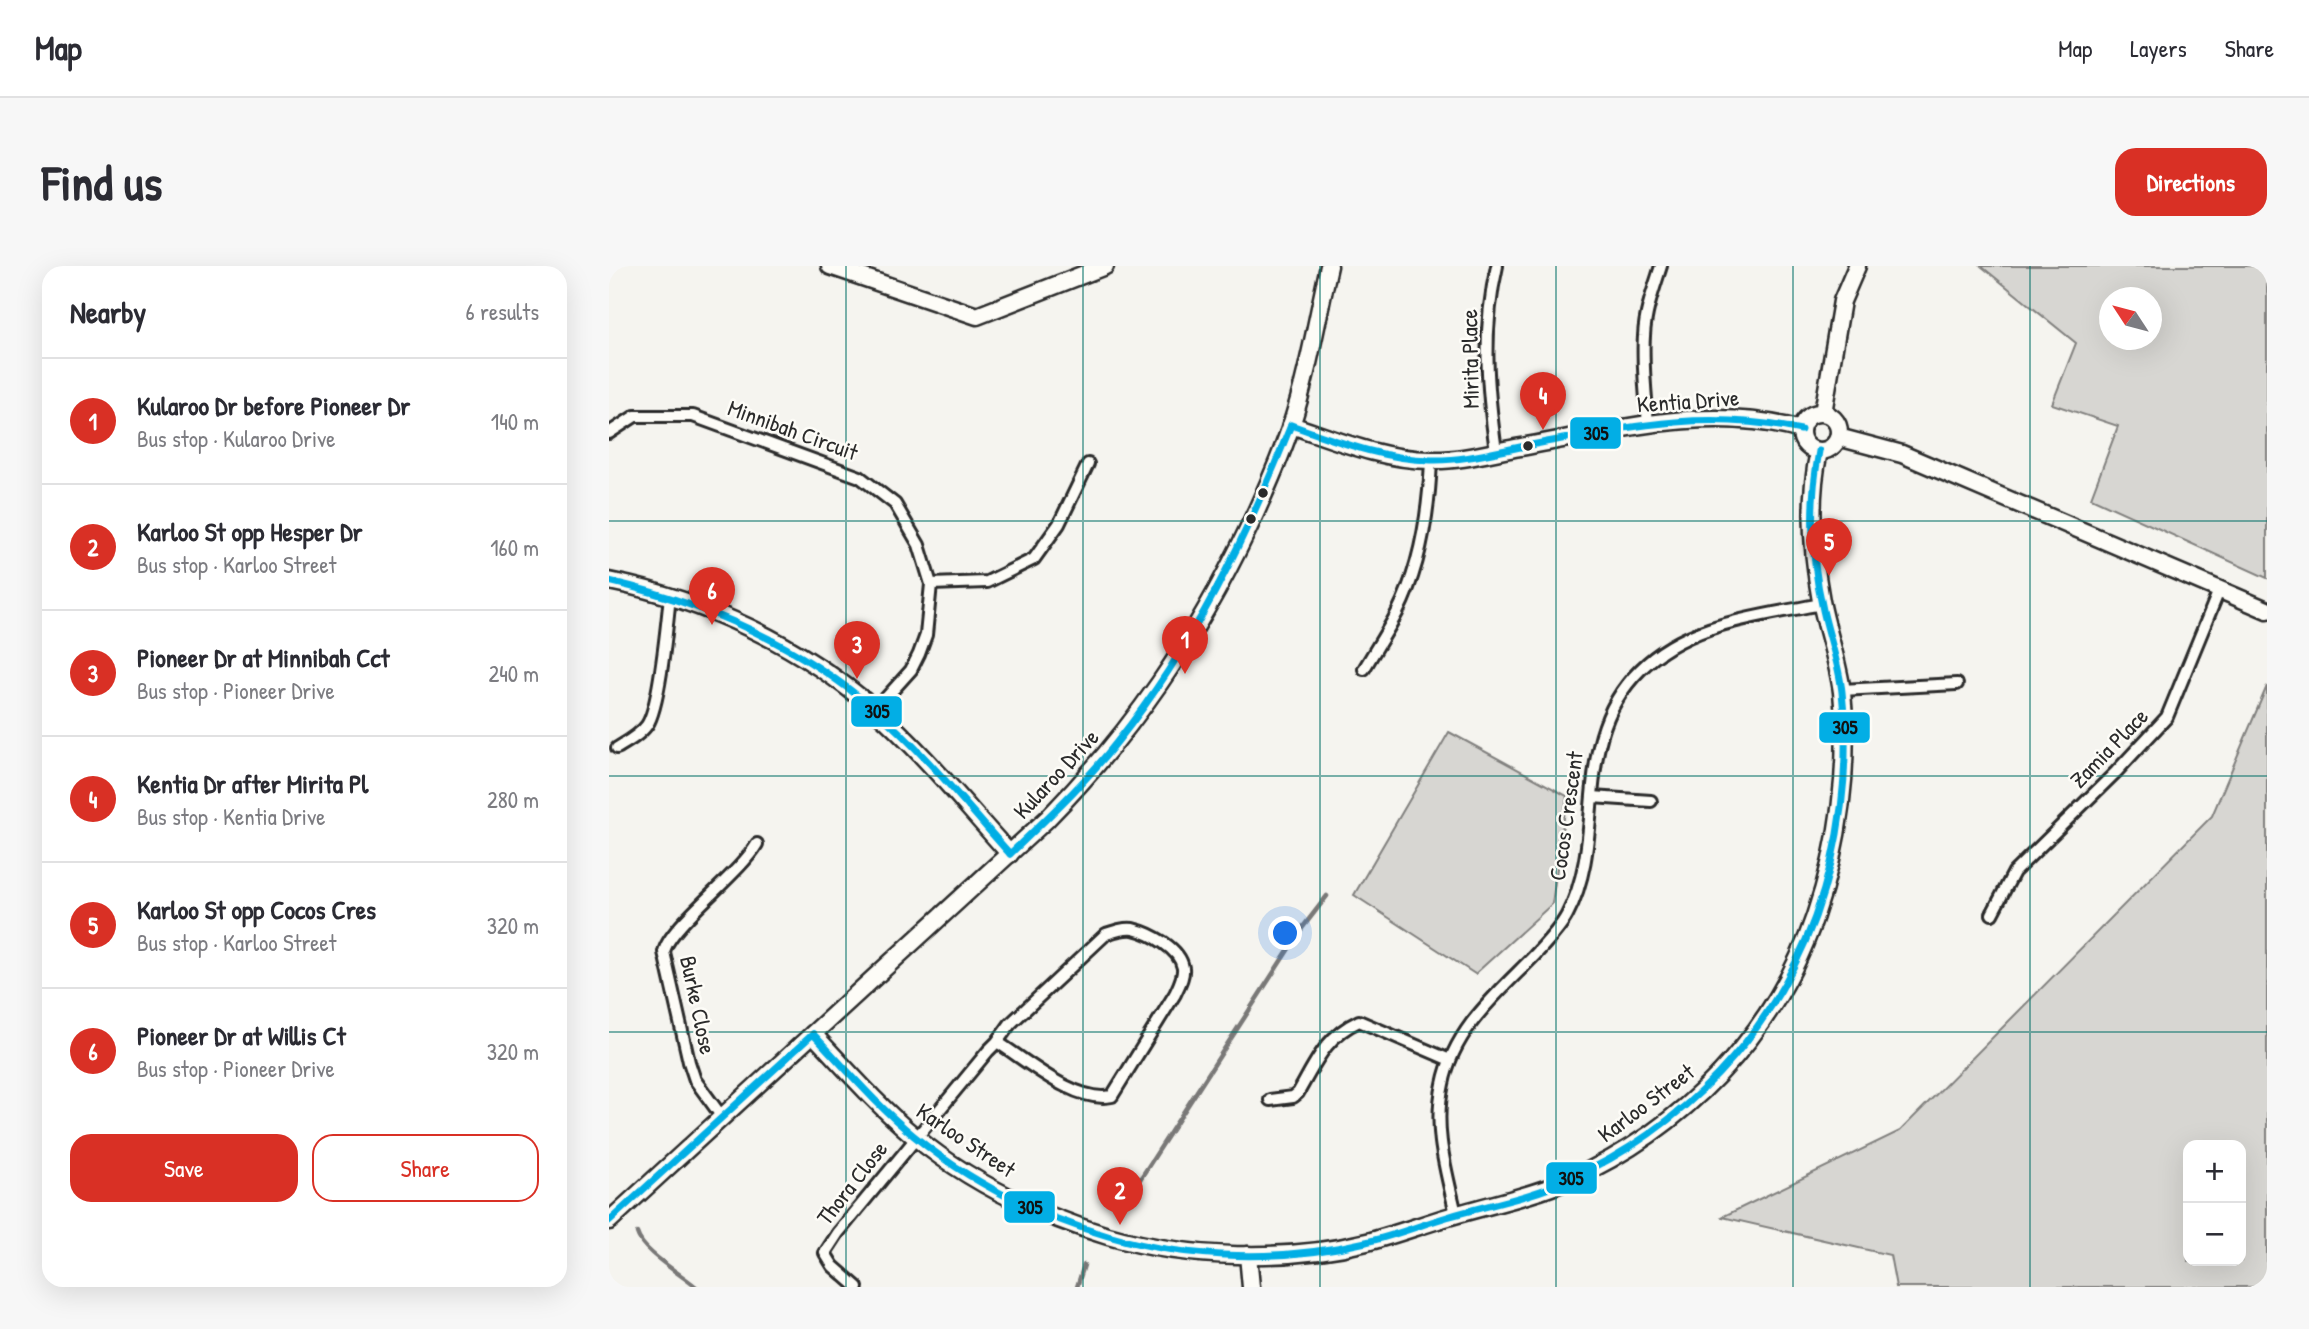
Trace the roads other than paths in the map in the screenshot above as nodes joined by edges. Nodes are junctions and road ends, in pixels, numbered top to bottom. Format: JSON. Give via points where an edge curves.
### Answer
{"nodes":[{"id":1,"x":830,"y":266,"type":"edge"},
{"id":2,"x":1105,"y":266,"type":"edge"},
{"id":3,"x":1329,"y":266,"type":"edge"},
{"id":4,"x":1497,"y":266,"type":"edge"},
{"id":5,"x":1661,"y":266,"type":"edge"},
{"id":6,"x":1857,"y":266,"type":"edge"},
{"id":7,"x":1823,"y":413,"type":"junction"},
{"id":8,"x":1291,"y":425,"type":"junction"},
{"id":9,"x":1649,"y":425,"type":"junction"},
{"id":10,"x":1801,"y":430,"type":"junction"},
{"id":11,"x":609,"y":433,"type":"edge"},
{"id":12,"x":1838,"y":437,"type":"junction"},
{"id":13,"x":1496,"y":451,"type":"junction"},
{"id":14,"x":1819,"y":451,"type":"junction"},
{"id":15,"x":1431,"y":460,"type":"junction"},
{"id":16,"x":1088,"y":464,"type":"dead end"},
{"id":17,"x":609,"y":581,"type":"edge"},
{"id":18,"x":931,"y":584,"type":"junction"},
{"id":19,"x":2220,"y":588,"type":"junction"},
{"id":20,"x":670,"y":596,"type":"junction"},
{"id":21,"x":1821,"y":604,"type":"junction"},
{"id":22,"x":2267,"y":610,"type":"edge"},
{"id":23,"x":1364,"y":669,"type":"dead end"},
{"id":24,"x":1957,"y":684,"type":"dead end"},
{"id":25,"x":1841,"y":690,"type":"junction"},
{"id":26,"x":875,"y":710,"type":"junction"},
{"id":27,"x":617,"y":748,"type":"dead end"},
{"id":28,"x":1591,"y":797,"type":"junction"},
{"id":29,"x":1651,"y":801,"type":"dead end"},
{"id":30,"x":757,"y":845,"type":"dead end"},
{"id":31,"x":1010,"y":854,"type":"junction"},
{"id":32,"x":1993,"y":914,"type":"dead end"},
{"id":33,"x":813,"y":1034,"type":"junction"},
{"id":34,"x":997,"y":1042,"type":"junction"},
{"id":35,"x":1450,"y":1060,"type":"junction"},
{"id":36,"x":1270,"y":1100,"type":"dead end"},
{"id":37,"x":722,"y":1117,"type":"junction"},
{"id":38,"x":916,"y":1137,"type":"junction"},
{"id":39,"x":1456,"y":1214,"type":"junction"},
{"id":40,"x":609,"y":1221,"type":"edge"},
{"id":41,"x":1248,"y":1255,"type":"junction"},
{"id":42,"x":857,"y":1287,"type":"edge"},
{"id":43,"x":1251,"y":1287,"type":"edge"}],
"edges":[{"from":1,"to":2,"type":"street","via":[[977,316]]},
{"from":3,"to":8,"type":"street","name":"Kularoo Drive"},
{"from":4,"to":13,"type":"street","name":"Mirita Place","via":[[1490,293],[1486,357]]},
{"from":5,"to":9,"type":"street","via":[[1644,333]]},
{"from":6,"to":7,"type":"street","via":[[1842,301]]},
{"from":7,"to":10,"type":"street","via":[[1808,416]]},
{"from":7,"to":12,"type":"street","via":[[1836,422]]},
{"from":8,"to":15,"type":"street","name":"Kentia Drive","via":[[1374,452]]},
{"from":8,"to":31,"type":"street","name":"Kularoo Drive","via":[[1221,587],[1175,662],[1083,782]]},
{"from":9,"to":10,"type":"street","name":"Kentia Drive","via":[[1746,419]]},
{"from":9,"to":13,"type":"street","name":"Kentia Drive"},
{"from":10,"to":14,"type":"street","via":[[1805,444]]},
{"from":11,"to":18,"type":"street","name":"Minnibah Circuit","via":[[635,416],[693,416],[860,477],[895,504],[919,544]]},
{"from":12,"to":14,"type":"street","via":[[1831,447]]},
{"from":12,"to":19,"type":"street","via":[[1902,454]]},
{"from":13,"to":15,"type":"street","name":"Kentia Drive"},
{"from":14,"to":21,"type":"street","name":"Karloo Street","via":[[1812,519]]},
{"from":15,"to":23,"type":"street","via":[[1426,527],[1413,571],[1398,611]]},
{"from":16,"to":18,"type":"street","via":[[1059,524],[1034,559],[987,582]]},
{"from":17,"to":20,"type":"street"},
{"from":18,"to":26,"type":"street","name":"Minnibah Circuit","via":[[926,635],[919,654],[911,670]]},
{"from":19,"to":22,"type":"street"},
{"from":19,"to":32,"type":"street","name":"Zamia Place","via":[[2167,717],[2014,872]]},
{"from":20,"to":26,"type":"street","via":[[736,622],[804,657]]},
{"from":20,"to":27,"type":"street","via":[[655,707],[647,725]]},
{"from":21,"to":25,"type":"street","name":"Karloo Street"},
{"from":21,"to":28,"type":"street","name":"Cocos Crescent","via":[[1709,628],[1660,652],[1622,690],[1608,715],[1596,750]]},
{"from":24,"to":25,"type":"street"},
{"from":25,"to":39,"type":"street","name":"Karloo Street","via":[[1842,785],[1826,879],[1797,960],[1761,1024],[1698,1095],[1646,1137],[1566,1181]]},
{"from":26,"to":31,"type":"street"},
{"from":28,"to":29,"type":"street"},
{"from":28,"to":35,"type":"street","name":"Cocos Crescent","via":[[1580,879],[1567,916],[1480,1011]]},
{"from":30,"to":37,"type":"street","name":"Burke Close","via":[[736,873],[676,930],[664,952],[688,1062],[695,1080]]},
{"from":31,"to":33,"type":"street","name":"Kularoo Drive"},
{"from":33,"to":37,"type":"street","name":"Kularoo Drive"},
{"from":33,"to":38,"type":"street","name":"Karloo Street","via":[[866,1092]]},
{"from":34,"to":34,"type":"street","via":[[1069,1088],[1090,1096],[1112,1096],[1175,993],[1183,965],[1157,938],[1120,929],[1106,934],[1010,1024]]},
{"from":34,"to":38,"type":"street"},
{"from":35,"to":36,"type":"street","via":[[1359,1021],[1329,1041],[1298,1093]]},
{"from":35,"to":39,"type":"street","name":"Cocos Crescent","via":[[1439,1112],[1440,1146]]},
{"from":37,"to":40,"type":"street","name":"Kularoo Drive"},
{"from":38,"to":41,"type":"street","name":"Karloo Street","via":[[1007,1196],[1080,1227],[1155,1246]]},
{"from":38,"to":42,"type":"street","name":"Thora Close","via":[[825,1253]]},
{"from":39,"to":41,"type":"street","name":"Karloo Street","via":[[1365,1242]]},
{"from":41,"to":43,"type":"street"}]}
